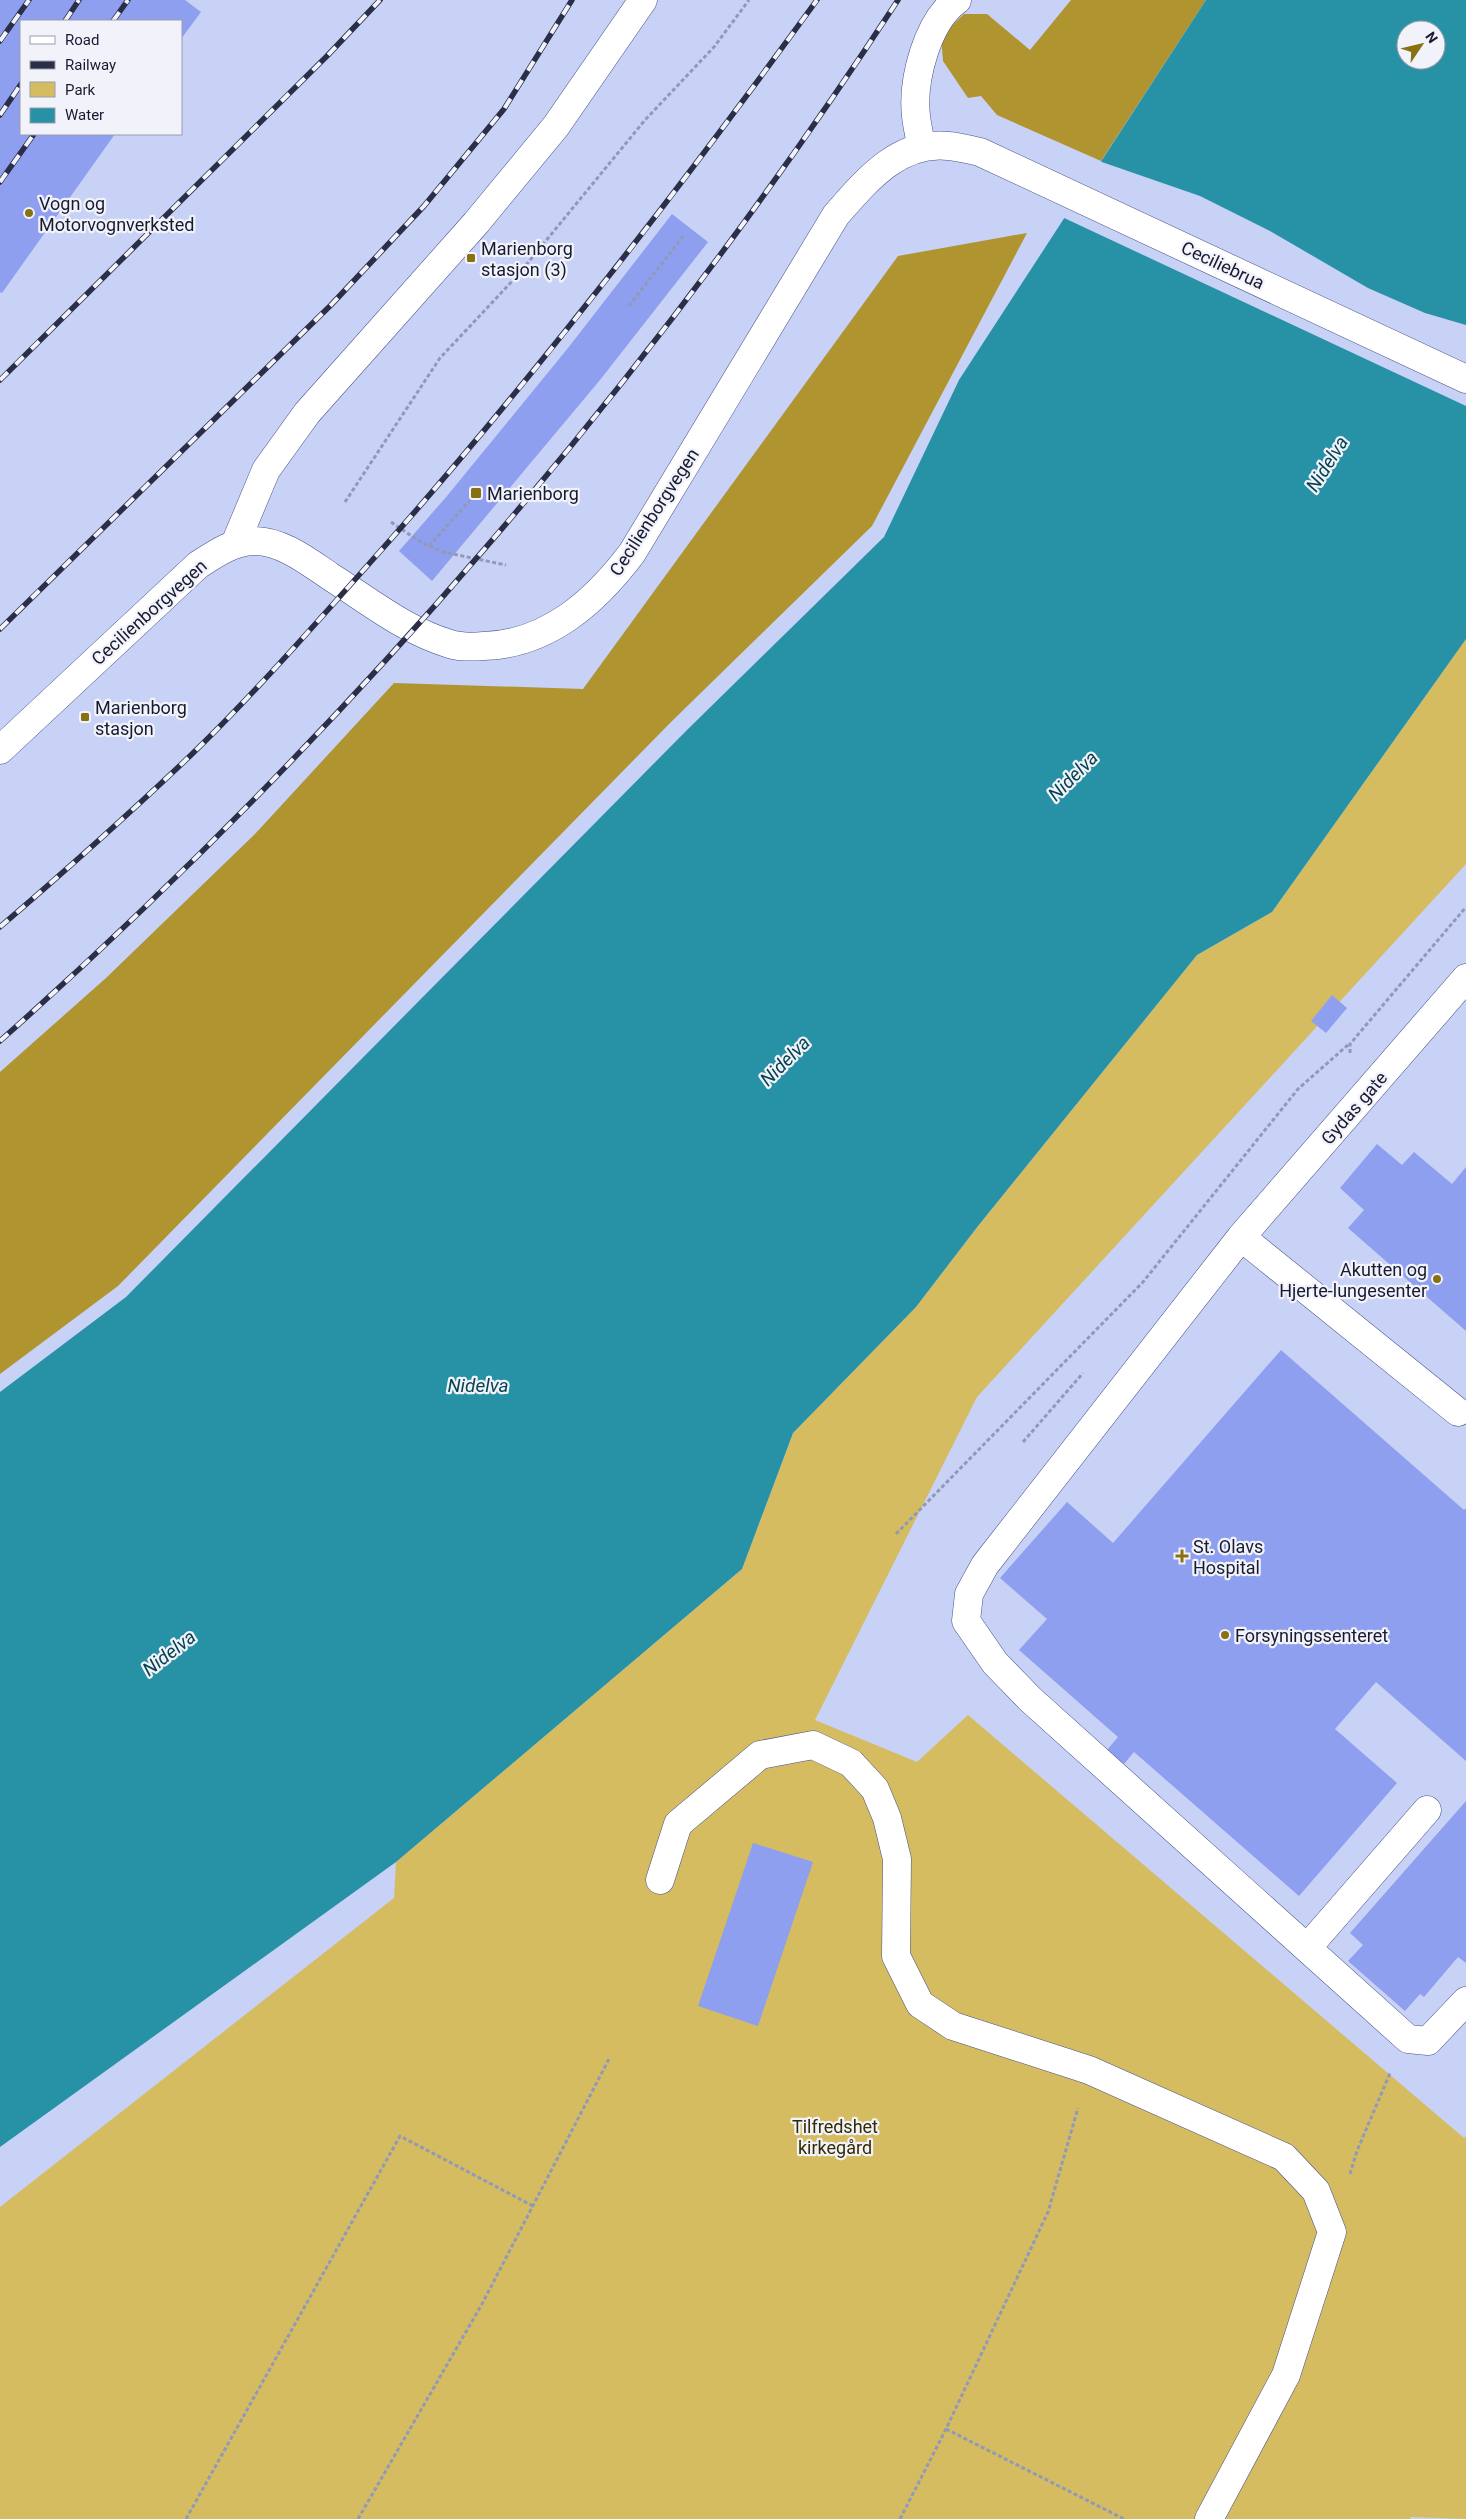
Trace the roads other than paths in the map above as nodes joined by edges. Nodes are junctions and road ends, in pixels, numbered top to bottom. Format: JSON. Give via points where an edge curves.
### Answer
{"nodes":[{"id":1,"x":643,"y":0,"type":"edge"},
{"id":2,"x":957,"y":0,"type":"edge"},
{"id":3,"x":922,"y":147,"type":"junction"},
{"id":4,"x":980,"y":152,"type":"joint"},
{"id":5,"x":1466,"y":379,"type":"edge"},
{"id":6,"x":235,"y":544,"type":"junction"},
{"id":7,"x":0,"y":750,"type":"edge"},
{"id":8,"x":1466,"y":978,"type":"edge"},
{"id":9,"x":1241,"y":1237,"type":"junction"},
{"id":10,"x":1458,"y":1412,"type":"dead end"},
{"id":11,"x":1427,"y":1810,"type":"dead end"},
{"id":12,"x":660,"y":1880,"type":"dead end"},
{"id":13,"x":1307,"y":1948,"type":"junction"},
{"id":14,"x":1466,"y":2000,"type":"edge"},
{"id":15,"x":1209,"y":2519,"type":"edge"}],
"edges":[{"from":1,"to":6,"type":"street","via":[[556,126],[476,223],[307,413],[266,470]]},
{"from":2,"to":3,"type":"street","via":[[933,27],[917,82],[916,115]]},
{"from":3,"to":4,"type":"street","name":"Cecilienborgvegen","via":[[948,145]]},
{"from":3,"to":6,"type":"street","name":"Cecilienborgvegen","via":[[899,154],[878,170],[836,216],[632,553],[594,598],[548,630],[523,641],[498,646],[452,645],[400,621],[284,549],[254,541]]},
{"from":4,"to":5,"type":"street","name":"Ceciliebrua"},
{"from":6,"to":7,"type":"street","name":"Cecilienborgvegen","via":[[198,565]]},
{"from":8,"to":9,"type":"street","name":"Gydas gate"},
{"from":9,"to":10,"type":"street"},
{"from":9,"to":13,"type":"street","name":"Gydas gate","via":[[985,1565],[969,1594],[966,1621],[995,1663],[1030,1699]]},
{"from":11,"to":13,"type":"street"},
{"from":12,"to":15,"type":"street","via":[[678,1824],[760,1755],[813,1745],[851,1763],[875,1789],[881,1803],[897,1859],[896,1956],[920,2004],[953,2026],[1089,2070],[1284,2157],[1316,2191],[1332,2232],[1286,2375]]},
{"from":13,"to":14,"type":"street","name":"Gydas gate","via":[[1408,2039],[1428,2041]]}]}
